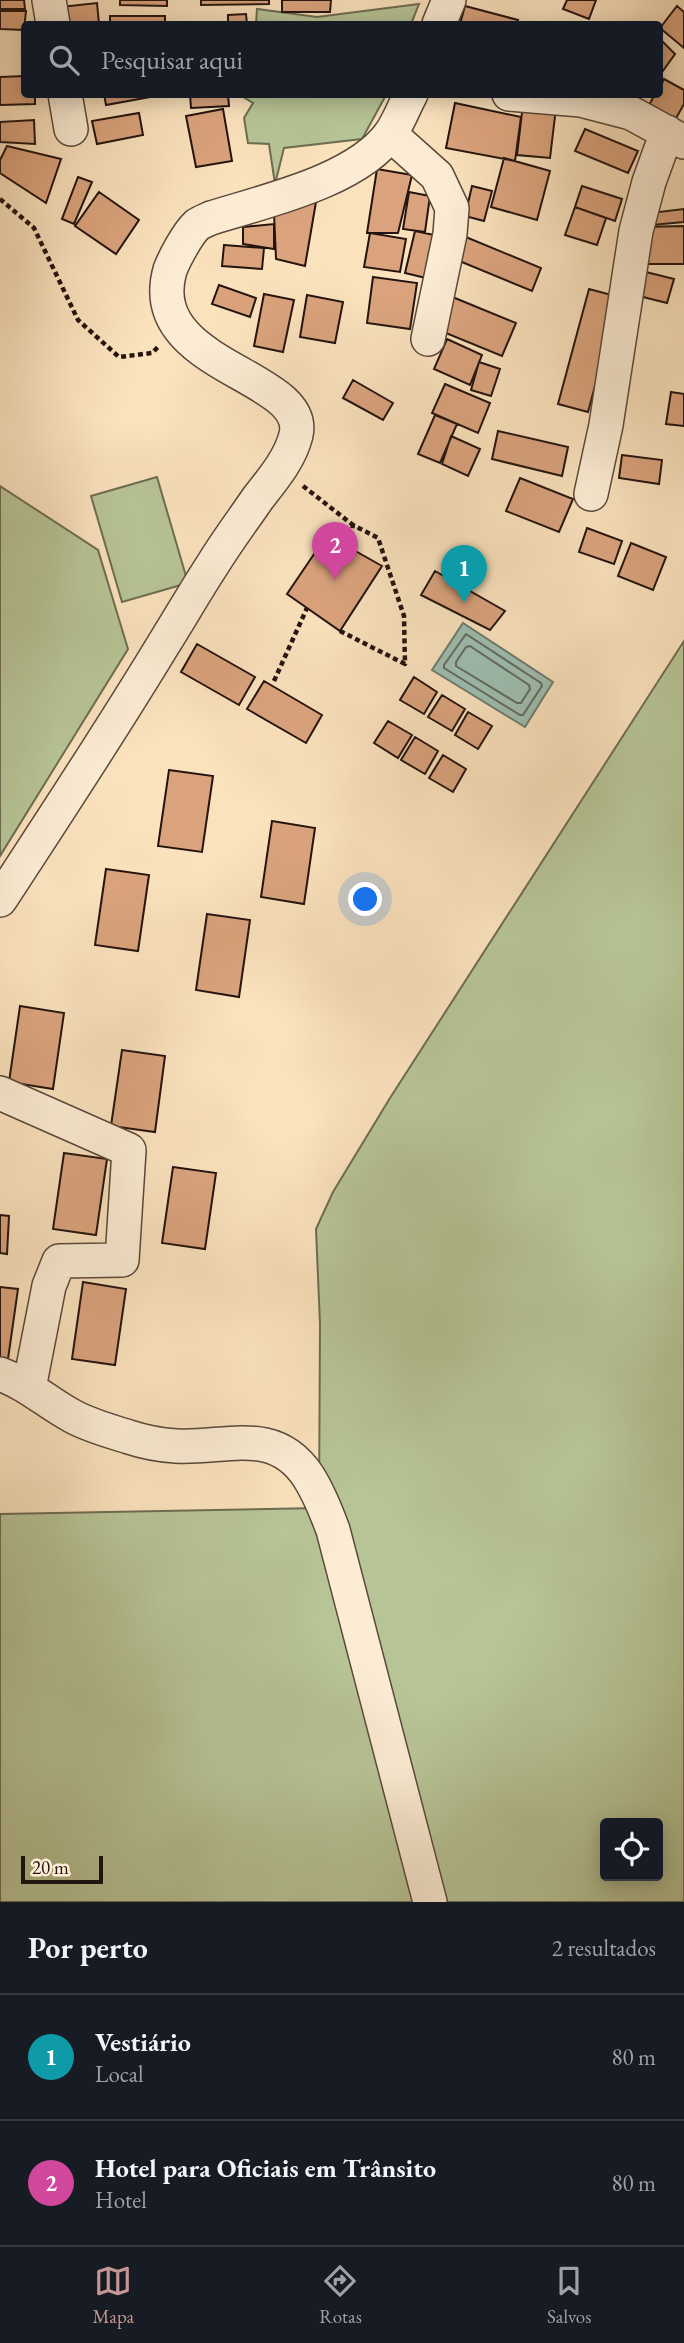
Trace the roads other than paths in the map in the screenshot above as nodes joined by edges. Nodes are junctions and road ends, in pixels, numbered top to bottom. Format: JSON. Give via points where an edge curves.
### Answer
{"nodes":[{"id":1,"x":49,"y":0,"type":"edge"},
{"id":2,"x":449,"y":0,"type":"edge"},
{"id":3,"x":52,"y":21,"type":"edge"},
{"id":4,"x":440,"y":21,"type":"edge"},
{"id":5,"x":66,"y":98,"type":"edge"},
{"id":6,"x":409,"y":98,"type":"edge"},
{"id":7,"x":557,"y":98,"type":"edge"},
{"id":8,"x":71,"y":129,"type":"dead end"},
{"id":9,"x":390,"y":134,"type":"junction"},
{"id":10,"x":676,"y":137,"type":"edge"},
{"id":11,"x":428,"y":339,"type":"dead end"},
{"id":12,"x":591,"y":494,"type":"dead end"},
{"id":13,"x":0,"y":900,"type":"edge"},
{"id":14,"x":0,"y":1093,"type":"edge"},
{"id":15,"x":14,"y":1381,"type":"edge"},
{"id":16,"x":430,"y":1902,"type":"edge"}],
"edges":[{"from":1,"to":3,"type":"street"},
{"from":2,"to":4,"type":"street"},
{"from":5,"to":8,"type":"street"},
{"from":6,"to":9,"type":"street"},
{"from":7,"to":10,"type":"street","via":[[631,113]]},
{"from":9,"to":11,"type":"street","via":[[437,176],[452,208]]},
{"from":9,"to":13,"type":"street","via":[[372,153],[323,182],[196,226],[173,261],[166,285],[167,304],[178,329],[209,355],[285,402],[295,416],[293,445]]},
{"from":10,"to":12,"type":"street","via":[[649,182],[636,231]]},
{"from":14,"to":15,"type":"street","via":[[129,1150],[122,1260],[59,1261]]},
{"from":15,"to":16,"type":"street","via":[[72,1416],[140,1441],[177,1446],[265,1444],[289,1456],[307,1474],[333,1530]]}]}
